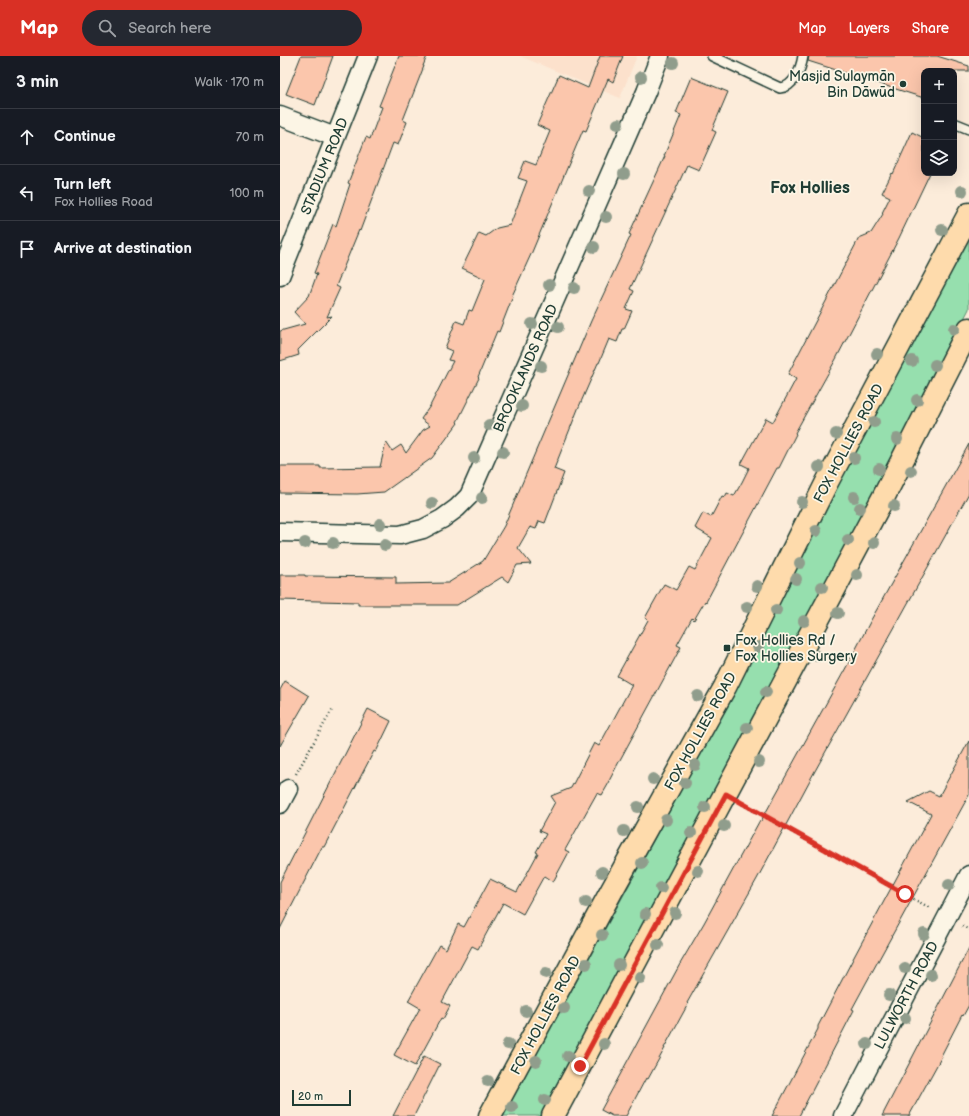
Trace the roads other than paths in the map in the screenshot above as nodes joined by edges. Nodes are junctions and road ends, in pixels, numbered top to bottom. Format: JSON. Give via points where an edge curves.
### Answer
{"nodes":[{"id":1,"x":368,"y":56,"type":"edge"},
{"id":2,"x":660,"y":56,"type":"edge"},
{"id":3,"x":712,"y":56,"type":"edge"},
{"id":4,"x":803,"y":56,"type":"edge"},
{"id":5,"x":280,"y":116,"type":"edge"},
{"id":6,"x":957,"y":124,"type":"edge"},
{"id":7,"x":969,"y":129,"type":"edge"},
{"id":8,"x":336,"y":138,"type":"junction"},
{"id":9,"x":969,"y":214,"type":"edge"},
{"id":10,"x":280,"y":276,"type":"edge"},
{"id":11,"x":969,"y":329,"type":"edge"},
{"id":12,"x":280,"y":532,"type":"edge"},
{"id":13,"x":969,"y":875,"type":"edge"},
{"id":14,"x":490,"y":1116,"type":"edge"},
{"id":15,"x":553,"y":1116,"type":"edge"},
{"id":16,"x":843,"y":1116,"type":"edge"}],
"edges":[{"from":1,"to":8,"type":"street","name":"STADIUM ROAD"},
{"from":2,"to":12,"type":"street","name":"BROOKLANDS ROAD","via":[[469,496],[442,519],[423,529],[400,535]]},
{"from":3,"to":4,"type":"lane","via":[[780,88],[785,88],[792,84]]},
{"from":5,"to":8,"type":"street"},
{"from":6,"to":7,"type":"lane"},
{"from":8,"to":10,"type":"street","name":"STADIUM ROAD"},
{"from":9,"to":14,"type":"main road","name":"FOX HOLLIES ROAD","via":[[826,484],[725,687]]},
{"from":11,"to":15,"type":"main road","via":[[883,498]]},
{"from":13,"to":16,"type":"street","name":"LULWORTH ROAD"}]}
